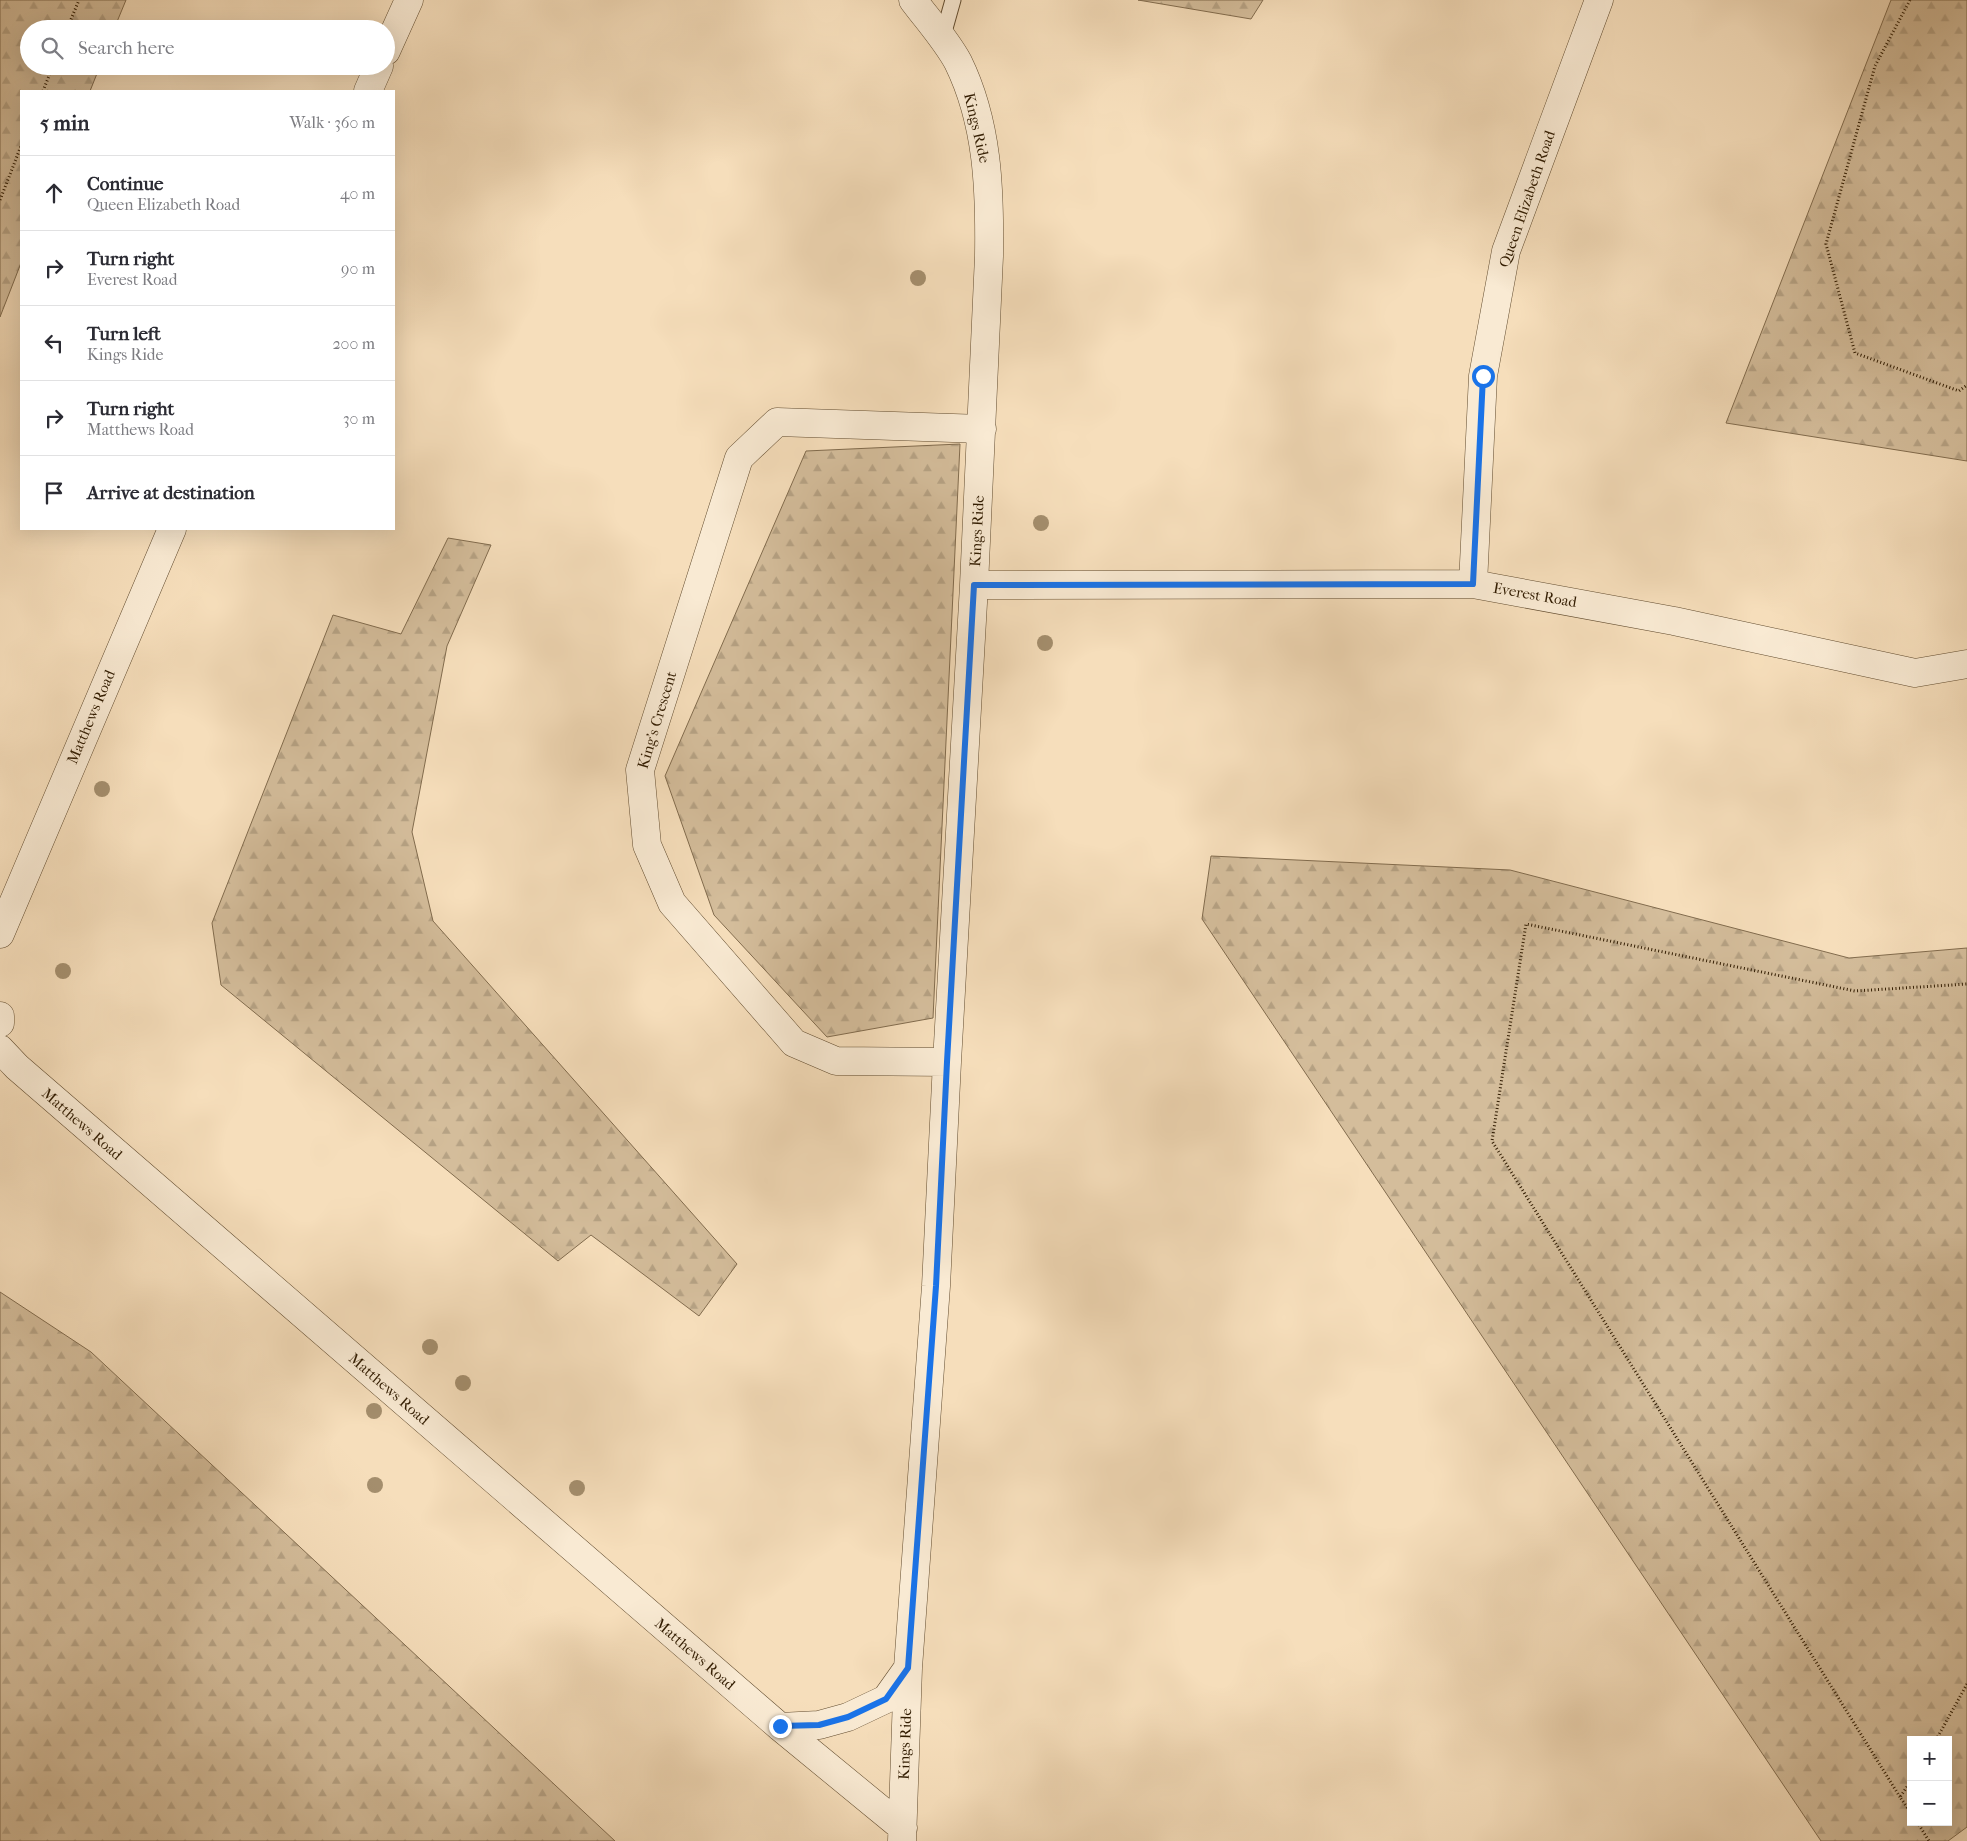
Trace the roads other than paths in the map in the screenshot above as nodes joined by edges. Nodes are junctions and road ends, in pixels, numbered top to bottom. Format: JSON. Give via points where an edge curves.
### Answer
{"nodes":[{"id":1,"x":409,"y":0,"type":"edge"},
{"id":2,"x":913,"y":0,"type":"edge"},
{"id":3,"x":953,"y":0,"type":"edge"},
{"id":4,"x":1599,"y":0,"type":"edge"},
{"id":5,"x":395,"y":31,"type":"edge"},
{"id":6,"x":942,"y":39,"type":"junction"},
{"id":7,"x":375,"y":75,"type":"edge"},
{"id":8,"x":368,"y":90,"type":"edge"},
{"id":9,"x":982,"y":429,"type":"junction"},
{"id":10,"x":172,"y":530,"type":"edge"},
{"id":11,"x":1473,"y":584,"type":"junction"},
{"id":12,"x":974,"y":585,"type":"junction"},
{"id":13,"x":1967,"y":664,"type":"edge"},
{"id":14,"x":0,"y":934,"type":"edge"},
{"id":15,"x":0,"y":1016,"type":"edge"},
{"id":16,"x":0,"y":1023,"type":"edge"},
{"id":17,"x":0,"y":1049,"type":"edge"},
{"id":18,"x":947,"y":1062,"type":"junction"},
{"id":19,"x":908,"y":1668,"type":"junction"},
{"id":20,"x":780,"y":1726,"type":"junction"},
{"id":21,"x":902,"y":1834,"type":"edge"}],
"edges":[{"from":1,"to":5,"type":"street"},
{"from":2,"to":6,"type":"street"},
{"from":3,"to":6,"type":"lane"},
{"from":4,"to":11,"type":"street","name":"Queen Elizabeth Road","via":[[1506,251],[1483,376]]},
{"from":6,"to":9,"type":"street","name":"Kings Ride","via":[[957,60],[972,96],[987,170],[990,215]]},
{"from":7,"to":8,"type":"street"},
{"from":9,"to":12,"type":"street","name":"Kings Ride"},
{"from":9,"to":18,"type":"street","name":"King's Crescent","via":[[777,422],[739,458],[640,770],[647,845],[672,903],[794,1043],[836,1061]]},
{"from":10,"to":14,"type":"street","name":"Matthews Road"},
{"from":11,"to":12,"type":"street","name":"Everest Road"},
{"from":11,"to":13,"type":"street","name":"Everest Road","via":[[1674,620],[1916,673]]},
{"from":12,"to":18,"type":"street","name":"Kings Ride"},
{"from":15,"to":16,"type":"street"},
{"from":17,"to":20,"type":"street","name":"Matthews Road"},
{"from":18,"to":19,"type":"street","name":"Kings Ride","via":[[936,1296]]},
{"from":19,"to":20,"type":"street","via":[[886,1699],[848,1717],[819,1725]]},
{"from":19,"to":21,"type":"street","name":"Kings Ride"},
{"from":20,"to":21,"type":"street","name":"Matthews Road"}]}
